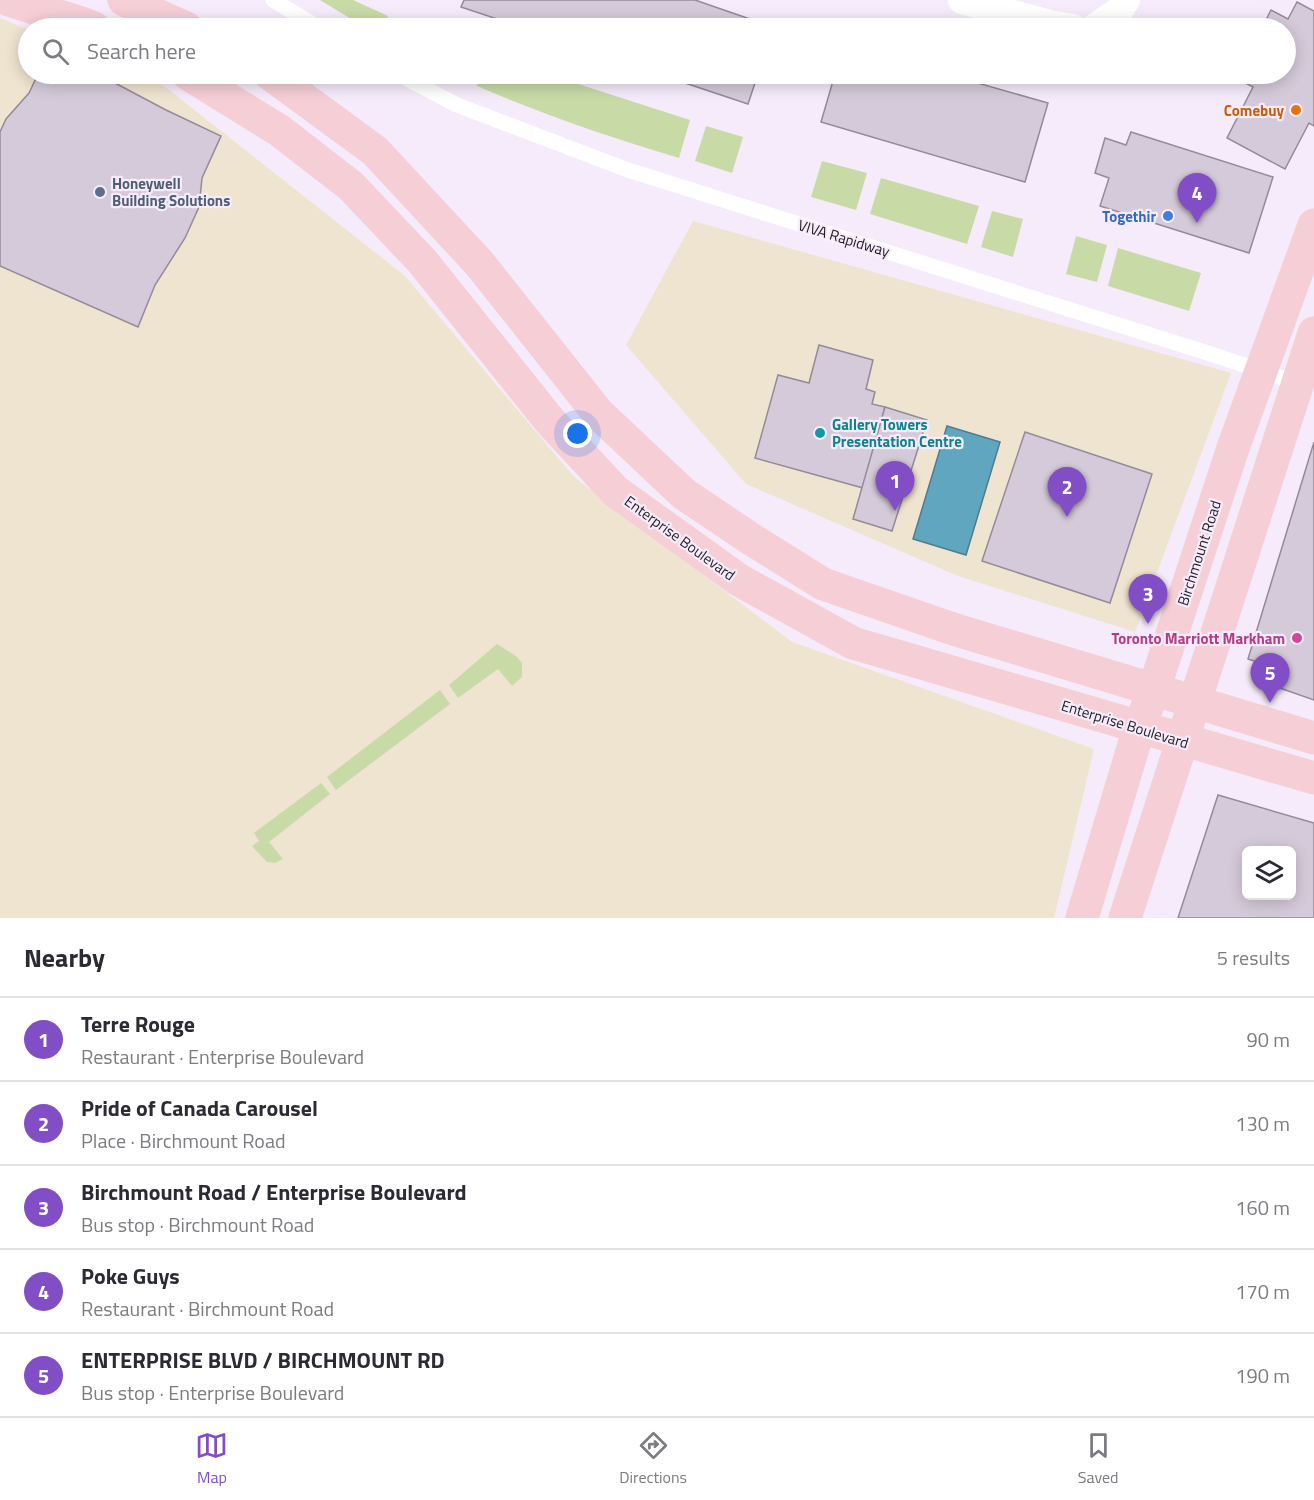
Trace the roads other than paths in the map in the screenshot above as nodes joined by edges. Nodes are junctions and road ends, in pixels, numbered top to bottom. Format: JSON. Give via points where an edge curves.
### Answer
{"nodes":[{"id":1,"x":9,"y":0,"type":"edge"},
{"id":2,"x":124,"y":0,"type":"edge"},
{"id":3,"x":273,"y":0,"type":"edge"},
{"id":4,"x":962,"y":0,"type":"edge"},
{"id":5,"x":1126,"y":0,"type":"edge"},
{"id":6,"x":992,"y":4,"type":"edge"},
{"id":7,"x":68,"y":18,"type":"edge"},
{"id":8,"x":164,"y":18,"type":"edge"},
{"id":9,"x":303,"y":18,"type":"edge"},
{"id":10,"x":1039,"y":18,"type":"edge"},
{"id":11,"x":1109,"y":18,"type":"edge"},
{"id":12,"x":204,"y":84,"type":"edge"},
{"id":13,"x":284,"y":84,"type":"edge"},
{"id":14,"x":417,"y":84,"type":"edge"},
{"id":15,"x":1314,"y":225,"type":"edge"},
{"id":16,"x":1275,"y":330,"type":"junction"},
{"id":17,"x":1313,"y":337,"type":"edge"},
{"id":18,"x":1260,"y":370,"type":"junction"},
{"id":19,"x":1298,"y":383,"type":"junction"},
{"id":20,"x":1154,"y":689,"type":"junction"},
{"id":21,"x":1196,"y":703,"type":"junction"},
{"id":22,"x":1139,"y":728,"type":"junction"},
{"id":23,"x":1314,"y":738,"type":"edge"},
{"id":24,"x":1183,"y":741,"type":"junction"},
{"id":25,"x":1314,"y":778,"type":"edge"},
{"id":26,"x":1082,"y":918,"type":"edge"},
{"id":27,"x":1125,"y":918,"type":"edge"}],
"edges":[{"from":1,"to":7,"type":"main road"},
{"from":2,"to":8,"type":"main road"},
{"from":3,"to":9,"type":"lane"},
{"from":4,"to":6,"type":"street"},
{"from":5,"to":11,"type":"street"},
{"from":6,"to":10,"type":"street"},
{"from":12,"to":22,"type":"main road","name":"Enterprise Boulevard","via":[[280,131],[351,186],[422,261],[550,421],[615,491],[739,580],[853,643]]},
{"from":13,"to":20,"type":"main road","via":[[375,151],[479,263],[598,413],[684,494],[823,584],[952,629]]},
{"from":14,"to":18,"type":"lane","name":"VIVA Rapidway","via":[[457,105],[628,170]]},
{"from":15,"to":16,"type":"main road","name":"Birchmount Road"},
{"from":16,"to":17,"type":"lane"},
{"from":16,"to":18,"type":"main road","name":"Birchmount Road"},
{"from":17,"to":19,"type":"main road"},
{"from":18,"to":19,"type":"lane","name":"VIVA Rapidway"},
{"from":18,"to":20,"type":"main road","name":"Birchmount Road"},
{"from":19,"to":21,"type":"main road"},
{"from":20,"to":21,"type":"main road"},
{"from":20,"to":22,"type":"main road","name":"Birchmount Road"},
{"from":21,"to":23,"type":"main road"},
{"from":21,"to":24,"type":"main road"},
{"from":22,"to":24,"type":"main road","name":"Enterprise Boulevard"},
{"from":22,"to":26,"type":"main road","name":"Birchmount Road"},
{"from":24,"to":25,"type":"main road","name":"Enterprise Boulevard"},
{"from":24,"to":27,"type":"main road"}]}
